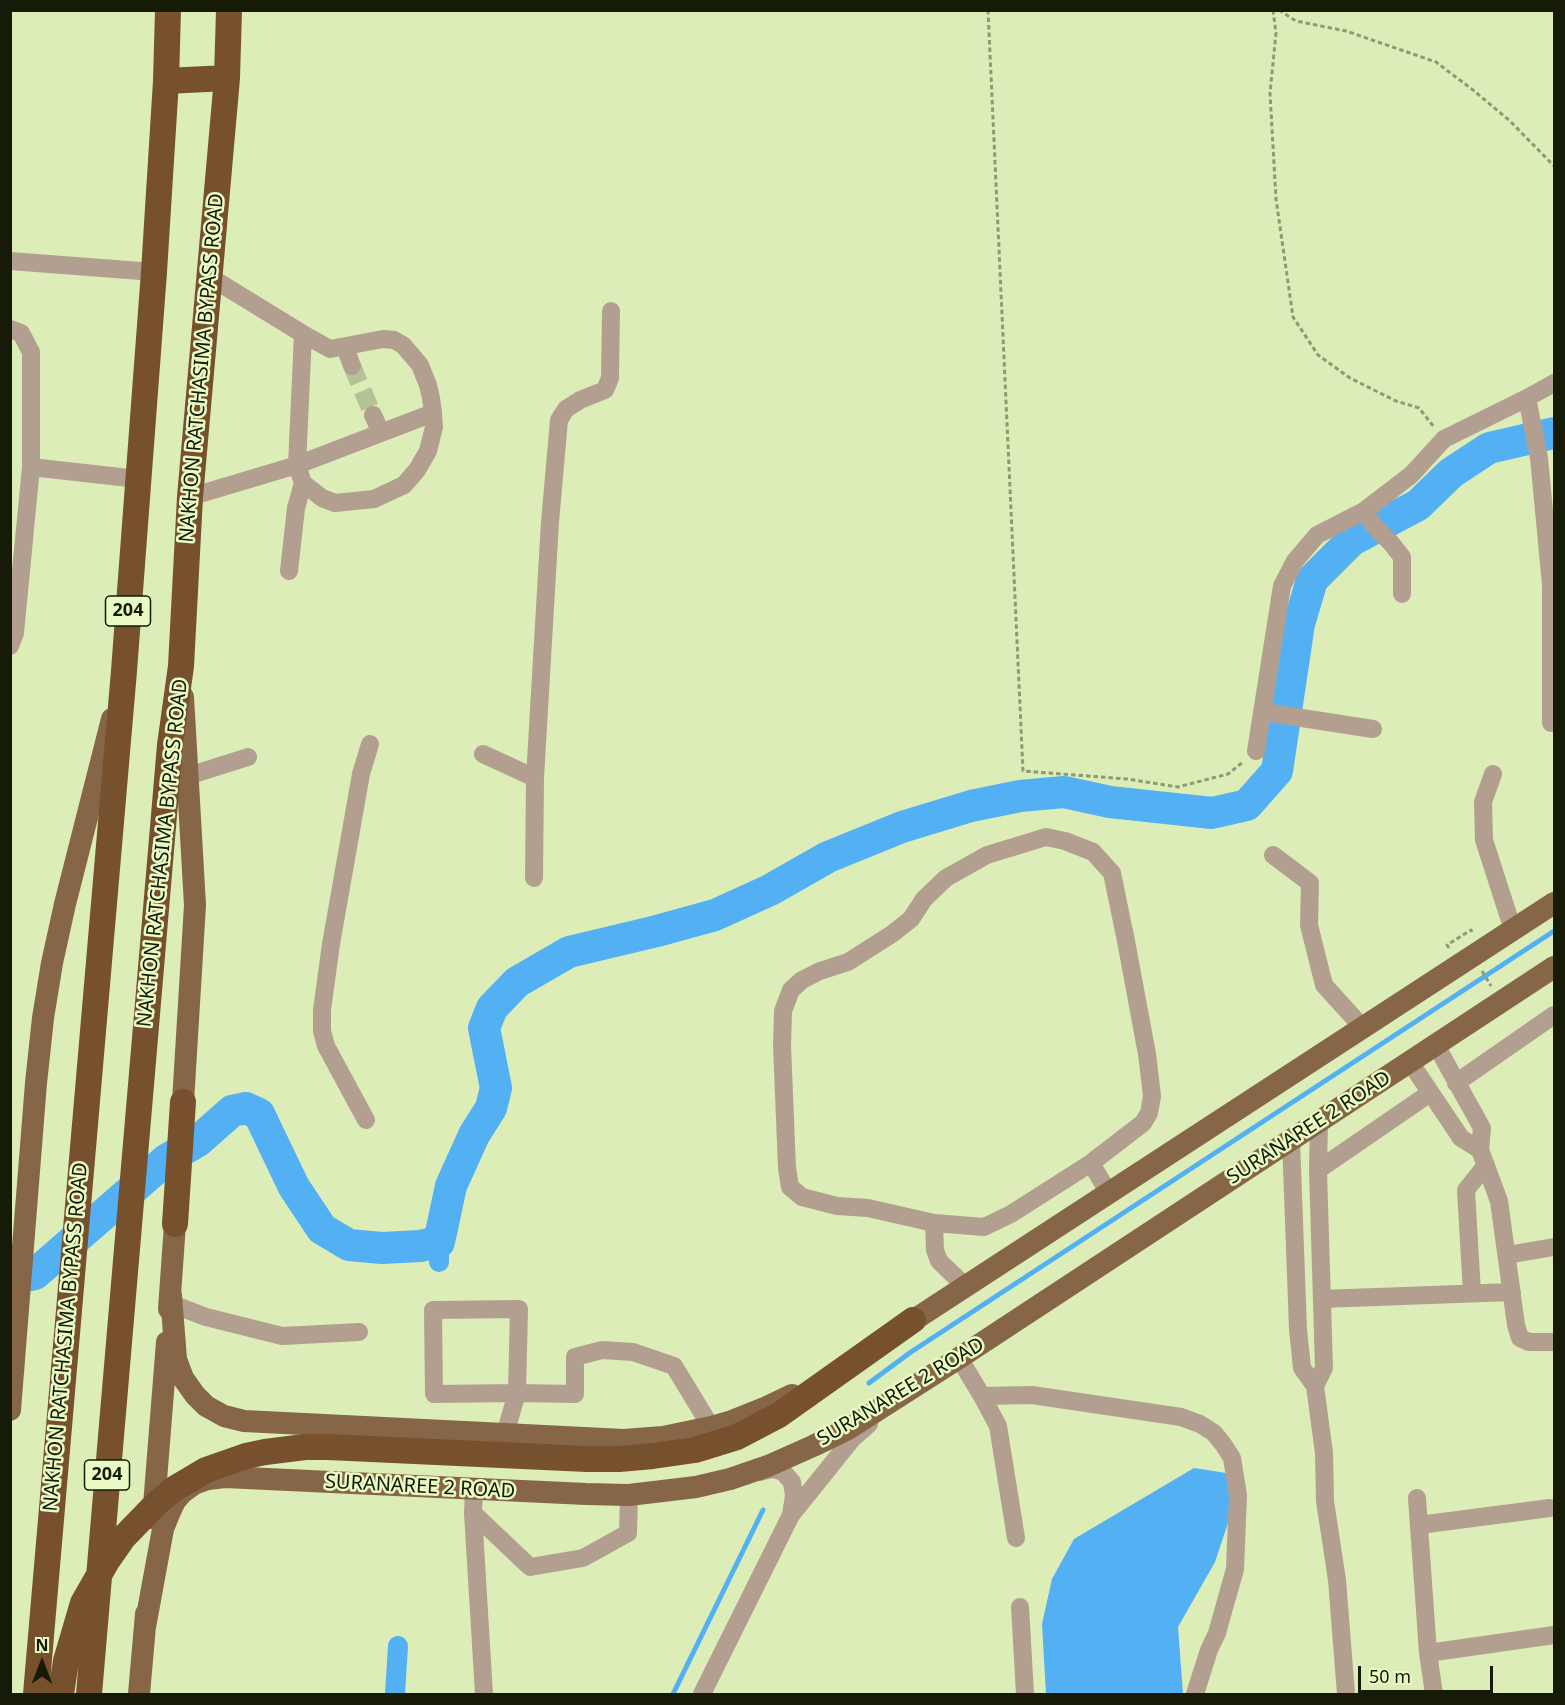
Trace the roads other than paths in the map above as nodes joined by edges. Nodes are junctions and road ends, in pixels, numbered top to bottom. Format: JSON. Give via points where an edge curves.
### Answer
{"nodes":[{"id":1,"x":168,"y":10,"type":"edge"},
{"id":2,"x":229,"y":10,"type":"edge"},
{"id":3,"x":227,"y":78,"type":"junction"},
{"id":4,"x":166,"y":81,"type":"junction"},
{"id":5,"x":10,"y":261,"type":"edge"},
{"id":6,"x":154,"y":272,"type":"junction"},
{"id":7,"x":210,"y":277,"type":"junction"},
{"id":8,"x":611,"y":311,"type":"dead end"},
{"id":9,"x":10,"y":329,"type":"edge"},
{"id":10,"x":303,"y":334,"type":"junction"},
{"id":11,"x":345,"y":347,"type":"junction"},
{"id":12,"x":352,"y":366,"type":"tunnel mouth"},
{"id":13,"x":1554,"y":383,"type":"edge"},
{"id":14,"x":1527,"y":398,"type":"junction"},
{"id":15,"x":433,"y":413,"type":"junction"},
{"id":16,"x":373,"y":415,"type":"tunnel mouth"},
{"id":17,"x":381,"y":433,"type":"junction"},
{"id":18,"x":297,"y":465,"type":"junction"},
{"id":19,"x":31,"y":467,"type":"junction"},
{"id":20,"x":138,"y":479,"type":"junction"},
{"id":21,"x":303,"y":483,"type":"junction"},
{"id":22,"x":190,"y":496,"type":"junction"},
{"id":23,"x":1364,"y":511,"type":"junction"},
{"id":24,"x":290,"y":572,"type":"dead end"},
{"id":25,"x":1402,"y":594,"type":"dead end"},
{"id":26,"x":10,"y":646,"type":"edge"},
{"id":27,"x":181,"y":666,"type":"junction"},
{"id":28,"x":124,"y":671,"type":"junction"},
{"id":29,"x":1269,"y":712,"type":"junction"},
{"id":30,"x":1551,"y":723,"type":"dead end"},
{"id":31,"x":1373,"y":729,"type":"dead end"},
{"id":32,"x":370,"y":744,"type":"dead end"},
{"id":33,"x":1256,"y":751,"type":"road end"},
{"id":34,"x":483,"y":754,"type":"dead end"},
{"id":35,"x":248,"y":757,"type":"dead end"},
{"id":36,"x":1493,"y":774,"type":"dead end"},
{"id":37,"x":188,"y":776,"type":"junction"},
{"id":38,"x":535,"y":778,"type":"junction"},
{"id":39,"x":1273,"y":855,"type":"dead end"},
{"id":40,"x":534,"y":878,"type":"dead end"},
{"id":41,"x":1554,"y":903,"type":"edge"},
{"id":42,"x":1513,"y":930,"type":"junction"},
{"id":43,"x":1554,"y":967,"type":"edge"},
{"id":44,"x":1554,"y":1015,"type":"edge"},
{"id":45,"x":1363,"y":1028,"type":"junction"},
{"id":46,"x":1436,"y":1045,"type":"junction"},
{"id":47,"x":1410,"y":1062,"type":"junction"},
{"id":48,"x":1456,"y":1083,"type":"junction"},
{"id":49,"x":1430,"y":1093,"type":"junction"},
{"id":50,"x":183,"y":1102,"type":"joint"},
{"id":51,"x":366,"y":1120,"type":"dead end"},
{"id":52,"x":1319,"y":1121,"type":"junction"},
{"id":53,"x":1291,"y":1140,"type":"junction"},
{"id":54,"x":1483,"y":1158,"type":"junction"},
{"id":55,"x":1091,"y":1162,"type":"junction"},
{"id":56,"x":1317,"y":1170,"type":"junction"},
{"id":57,"x":1108,"y":1192,"type":"junction"},
{"id":58,"x":934,"y":1223,"type":"junction"},
{"id":59,"x":175,"y":1224,"type":"joint"},
{"id":60,"x":1554,"y":1247,"type":"edge"},
{"id":61,"x":1506,"y":1255,"type":"junction"},
{"id":62,"x":965,"y":1286,"type":"junction"},
{"id":63,"x":1512,"y":1292,"type":"junction"},
{"id":64,"x":1472,"y":1293,"type":"junction"},
{"id":65,"x":171,"y":1299,"type":"junction"},
{"id":66,"x":1322,"y":1299,"type":"junction"},
{"id":67,"x":913,"y":1320,"type":"junction"},
{"id":68,"x":358,"y":1332,"type":"dead end"},
{"id":69,"x":1554,"y":1342,"type":"edge"},
{"id":70,"x":958,"y":1358,"type":"junction"},
{"id":71,"x":1315,"y":1386,"type":"junction"},
{"id":72,"x":517,"y":1393,"type":"junction"},
{"id":73,"x":982,"y":1396,"type":"junction"},
{"id":74,"x":897,"y":1398,"type":"junction"},
{"id":75,"x":10,"y":1410,"type":"edge"},
{"id":76,"x":711,"y":1427,"type":"junction"},
{"id":77,"x":411,"y":1430,"type":"junction"},
{"id":78,"x":505,"y":1434,"type":"junction"},
{"id":79,"x":730,"y":1479,"type":"junction"},
{"id":80,"x":408,"y":1486,"type":"junction"},
{"id":81,"x":474,"y":1489,"type":"junction"},
{"id":82,"x":629,"y":1495,"type":"junction"},
{"id":83,"x":1417,"y":1498,"type":"dead end"},
{"id":84,"x":1550,"y":1508,"type":"dead end"},
{"id":85,"x":473,"y":1513,"type":"junction"},
{"id":86,"x":791,"y":1515,"type":"junction"},
{"id":87,"x":1419,"y":1525,"type":"junction"},
{"id":88,"x":1016,"y":1538,"type":"dead end"},
{"id":89,"x":1020,"y":1607,"type":"dead end"},
{"id":90,"x":145,"y":1627,"type":"junction"},
{"id":91,"x":1554,"y":1635,"type":"edge"},
{"id":92,"x":1428,"y":1653,"type":"junction"},
{"id":93,"x":36,"y":1695,"type":"edge"},
{"id":94,"x":61,"y":1695,"type":"edge"},
{"id":95,"x":89,"y":1695,"type":"edge"},
{"id":96,"x":139,"y":1695,"type":"edge"},
{"id":97,"x":484,"y":1695,"type":"edge"},
{"id":98,"x":702,"y":1695,"type":"edge"},
{"id":99,"x":1024,"y":1695,"type":"edge"},
{"id":100,"x":1195,"y":1695,"type":"edge"},
{"id":101,"x":1346,"y":1695,"type":"edge"},
{"id":102,"x":1434,"y":1695,"type":"edge"}],
"edges":[{"from":1,"to":4,"type":"highway","name":"NAKHON RATCHASIMA BYPASS ROAD","number":"204"},
{"from":2,"to":3,"type":"highway","name":"NAKHON RATCHASIMA BYPASS ROAD","number":"204"},
{"from":3,"to":4,"type":"highway"},
{"from":3,"to":7,"type":"highway","name":"NAKHON RATCHASIMA BYPASS ROAD","number":"204"},
{"from":4,"to":6,"type":"highway","name":"NAKHON RATCHASIMA BYPASS ROAD","number":"204"},
{"from":5,"to":6,"type":"street"},
{"from":6,"to":20,"type":"highway","name":"NAKHON RATCHASIMA BYPASS ROAD","number":"204"},
{"from":7,"to":10,"type":"street"},
{"from":7,"to":22,"type":"highway","name":"NAKHON RATCHASIMA BYPASS ROAD","number":"204"},
{"from":8,"to":38,"type":"street","via":[[610,378],[604,390],[566,409],[559,420]]},
{"from":9,"to":19,"type":"street","via":[[21,333],[31,352]]},
{"from":10,"to":11,"type":"street","via":[[330,349]]},
{"from":10,"to":18,"type":"street"},
{"from":11,"to":12,"type":"street"},
{"from":11,"to":15,"type":"street","via":[[383,339],[403,345],[420,365]]},
{"from":13,"to":14,"type":"street"},
{"from":14,"to":23,"type":"street","via":[[1444,439],[1411,475]]},
{"from":14,"to":30,"type":"street","via":[[1539,458],[1551,585]]},
{"from":15,"to":17,"type":"street"},
{"from":15,"to":21,"type":"street","via":[[429,451],[404,485],[374,500],[335,503]]},
{"from":16,"to":17,"type":"street"},
{"from":17,"to":18,"type":"street"},
{"from":18,"to":21,"type":"street"},
{"from":18,"to":22,"type":"street"},
{"from":19,"to":20,"type":"street"},
{"from":19,"to":26,"type":"street","via":[[15,633]]},
{"from":20,"to":28,"type":"highway","name":"NAKHON RATCHASIMA BYPASS ROAD","number":"204"},
{"from":21,"to":24,"type":"street","via":[[296,507]]},
{"from":22,"to":27,"type":"highway","name":"NAKHON RATCHASIMA BYPASS ROAD","number":"204"},
{"from":23,"to":25,"type":"street","via":[[1402,556]]},
{"from":23,"to":29,"type":"street","via":[[1317,535],[1295,561],[1282,586]]},
{"from":27,"to":37,"type":"main road"},
{"from":27,"to":95,"type":"highway","name":"NAKHON RATCHASIMA BYPASS ROAD","number":"204","via":[[170,745]]},
{"from":28,"to":75,"type":"main road","via":[[52,963],[43,1018]]},
{"from":28,"to":93,"type":"highway","name":"NAKHON RATCHASIMA BYPASS ROAD","number":"204"},
{"from":29,"to":31,"type":"street"},
{"from":29,"to":33,"type":"street"},
{"from":32,"to":51,"type":"street","via":[[361,774],[322,1010],[326,1046]]},
{"from":34,"to":38,"type":"street"},
{"from":35,"to":37,"type":"street"},
{"from":36,"to":42,"type":"street","via":[[1483,802],[1484,840]]},
{"from":37,"to":50,"type":"main road","via":[[195,905]]},
{"from":38,"to":40,"type":"street"},
{"from":39,"to":45,"type":"street","via":[[1310,883],[1309,925],[1324,985]]},
{"from":41,"to":42,"type":"main road"},
{"from":42,"to":45,"type":"main road"},
{"from":43,"to":46,"type":"main road","name":"SURANAREE 2 ROAD"},
{"from":44,"to":48,"type":"street"},
{"from":45,"to":57,"type":"main road"},
{"from":46,"to":47,"type":"main road","name":"SURANAREE 2 ROAD"},
{"from":46,"to":48,"type":"street"},
{"from":47,"to":49,"type":"street"},
{"from":47,"to":52,"type":"main road","name":"SURANAREE 2 ROAD"},
{"from":48,"to":54,"type":"street","via":[[1482,1128]]},
{"from":49,"to":54,"type":"street","via":[[1461,1138]]},
{"from":49,"to":56,"type":"street"},
{"from":50,"to":59,"type":"highway"},
{"from":52,"to":53,"type":"main road","name":"SURANAREE 2 ROAD"},
{"from":52,"to":56,"type":"street"},
{"from":53,"to":70,"type":"main road","name":"SURANAREE 2 ROAD"},
{"from":53,"to":71,"type":"street","via":[[1298,1329],[1302,1368]]},
{"from":54,"to":61,"type":"street","via":[[1499,1202]]},
{"from":54,"to":64,"type":"street","via":[[1466,1190]]},
{"from":55,"to":57,"type":"street"},
{"from":55,"to":58,"type":"street","via":[[995,1223],[984,1227]]},
{"from":55,"to":58,"type":"street","via":[[1143,1123],[1149,1113],[1152,1096],[1147,1054],[1112,873],[1093,852],[1046,837],[987,855],[946,878],[924,899],[911,919],[892,934],[848,962],[802,980],[791,990],[783,1011],[790,1187],[815,1201]]},
{"from":56,"to":66,"type":"street"},
{"from":57,"to":62,"type":"main road"},
{"from":58,"to":62,"type":"street","via":[[934,1250],[939,1261]]},
{"from":59,"to":65,"type":"main road"},
{"from":60,"to":61,"type":"street"},
{"from":61,"to":63,"type":"street"},
{"from":62,"to":67,"type":"main road"},
{"from":63,"to":64,"type":"street"},
{"from":63,"to":69,"type":"street","via":[[1520,1338]]},
{"from":64,"to":66,"type":"street"},
{"from":65,"to":68,"type":"street","via":[[206,1317],[282,1336]]},
{"from":65,"to":77,"type":"main road","via":[[177,1359],[183,1378],[206,1406],[224,1416],[244,1421]]},
{"from":65,"to":90,"type":"main road"},
{"from":66,"to":71,"type":"street","via":[[1324,1368]]},
{"from":67,"to":76,"type":"main road","via":[[792,1395],[732,1422]]},
{"from":67,"to":94,"type":"highway","via":[[800,1402],[758,1426],[695,1450],[619,1459],[305,1447],[256,1454],[206,1470],[157,1503],[106,1561],[83,1603],[66,1661]]},
{"from":70,"to":73,"type":"street"},
{"from":70,"to":74,"type":"main road","name":"SURANAREE 2 ROAD"},
{"from":71,"to":101,"type":"street"},
{"from":72,"to":72,"type":"street","via":[[519,1309],[433,1310],[434,1394]]},
{"from":72,"to":76,"type":"street","via":[[575,1394],[575,1357],[603,1350],[633,1352],[674,1366]]},
{"from":72,"to":78,"type":"street"},
{"from":73,"to":88,"type":"street","via":[[998,1426]]},
{"from":73,"to":100,"type":"street","via":[[1032,1395],[1180,1417],[1200,1424],[1223,1444],[1232,1458],[1238,1495],[1235,1569]]},
{"from":74,"to":79,"type":"main road","name":"SURANAREE 2 ROAD","via":[[813,1446]]},
{"from":74,"to":86,"type":"street","via":[[852,1439]]},
{"from":76,"to":78,"type":"main road","via":[[624,1440]]},
{"from":77,"to":78,"type":"main road"},
{"from":77,"to":80,"type":"main road","via":[[370,1434],[355,1450],[360,1471],[366,1476]]},
{"from":79,"to":82,"type":"main road","name":"SURANAREE 2 ROAD"},
{"from":79,"to":86,"type":"street","via":[[771,1469],[784,1473],[794,1489]]},
{"from":80,"to":81,"type":"main road","name":"SURANAREE 2 ROAD"},
{"from":80,"to":90,"type":"main road","name":"SURANAREE 2 ROAD","via":[[225,1477],[194,1484],[175,1501],[163,1529]]},
{"from":81,"to":82,"type":"main road","name":"SURANAREE 2 ROAD"},
{"from":81,"to":85,"type":"street"},
{"from":82,"to":85,"type":"street","via":[[628,1533],[583,1558],[530,1567]]},
{"from":83,"to":87,"type":"street"},
{"from":84,"to":87,"type":"street"},
{"from":85,"to":97,"type":"street"},
{"from":86,"to":98,"type":"street"},
{"from":87,"to":92,"type":"street"},
{"from":89,"to":99,"type":"street"},
{"from":90,"to":96,"type":"main road"},
{"from":91,"to":92,"type":"street"},
{"from":92,"to":102,"type":"street"}]}
